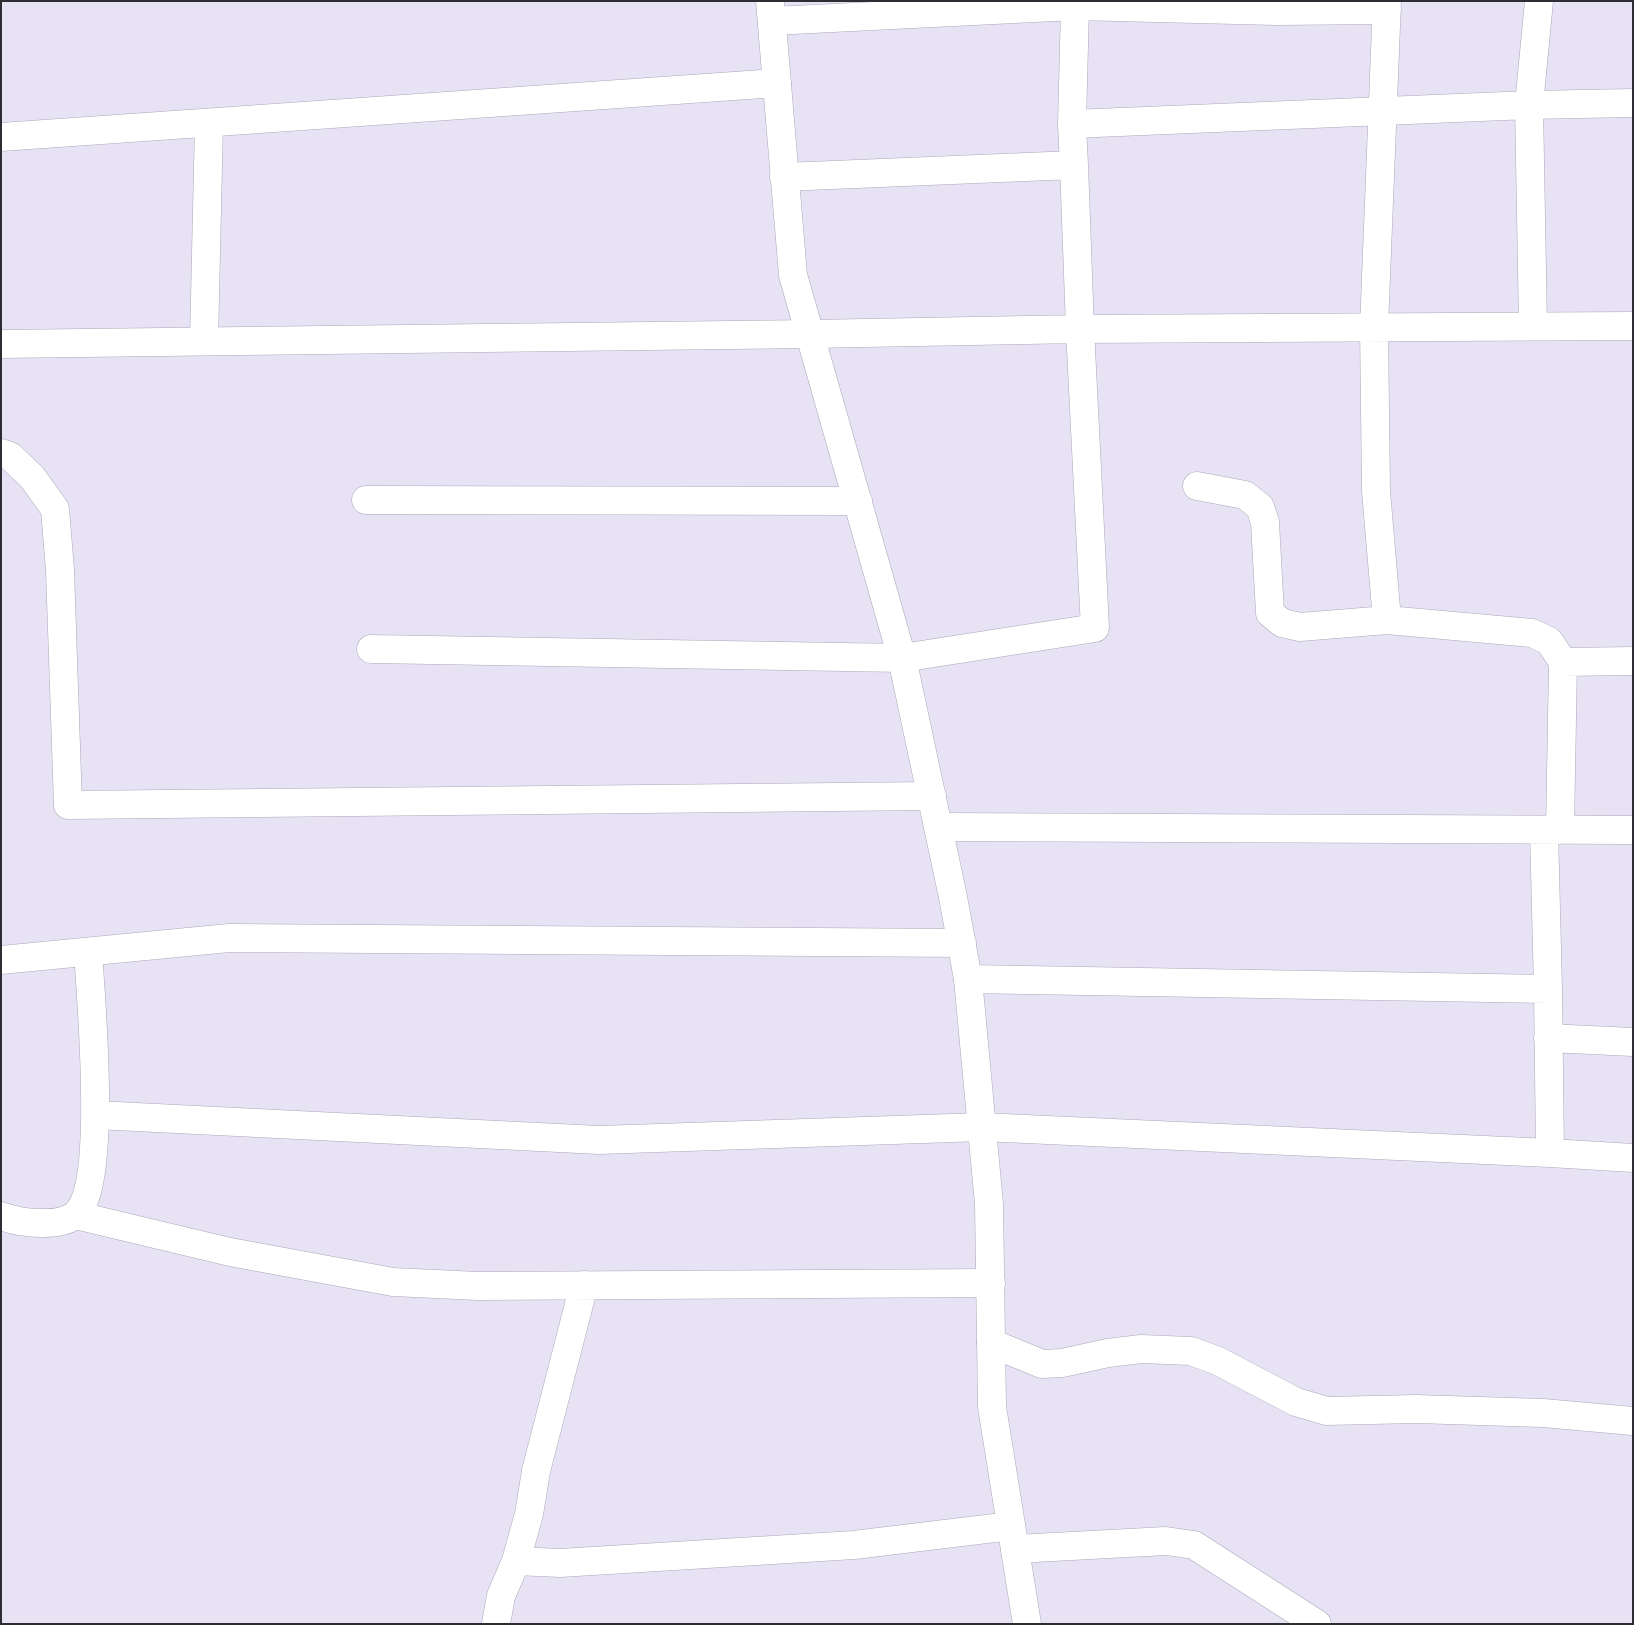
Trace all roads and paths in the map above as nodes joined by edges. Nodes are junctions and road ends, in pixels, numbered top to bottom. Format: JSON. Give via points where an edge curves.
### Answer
{"nodes":[{"id":1,"x":1539,"y":1,"type":"edge"},
{"id":2,"x":1075,"y":6,"type":"junction"},
{"id":3,"x":1276,"y":6,"type":"edge"},
{"id":4,"x":1387,"y":6,"type":"edge"},
{"id":5,"x":771,"y":11,"type":"edge"},
{"id":6,"x":777,"y":83,"type":"junction"},
{"id":7,"x":1633,"y":103,"type":"edge"},
{"id":8,"x":1529,"y":105,"type":"junction"},
{"id":9,"x":1382,"y":111,"type":"junction"},
{"id":10,"x":209,"y":123,"type":"junction"},
{"id":11,"x":1072,"y":124,"type":"junction"},
{"id":12,"x":1,"y":137,"type":"edge"},
{"id":13,"x":1074,"y":165,"type":"junction"},
{"id":14,"x":784,"y":177,"type":"junction"},
{"id":15,"x":1533,"y":326,"type":"junction"},
{"id":16,"x":1633,"y":326,"type":"edge"},
{"id":17,"x":1374,"y":327,"type":"junction"},
{"id":18,"x":1080,"y":329,"type":"junction"},
{"id":19,"x":811,"y":334,"type":"junction"},
{"id":20,"x":204,"y":341,"type":"junction"},
{"id":21,"x":1,"y":344,"type":"edge"},
{"id":22,"x":1,"y":453,"type":"edge"},
{"id":23,"x":1197,"y":486,"type":"dead end"},
{"id":24,"x":366,"y":500,"type":"dead end"},
{"id":25,"x":858,"y":501,"type":"junction"},
{"id":26,"x":1387,"y":620,"type":"junction"},
{"id":27,"x":371,"y":649,"type":"dead end"},
{"id":28,"x":902,"y":658,"type":"junction"},
{"id":29,"x":1633,"y":661,"type":"edge"},
{"id":30,"x":1563,"y":662,"type":"junction"},
{"id":31,"x":932,"y":796,"type":"junction"},
{"id":32,"x":939,"y":827,"type":"junction"},
{"id":33,"x":1552,"y":830,"type":"junction"},
{"id":34,"x":1633,"y":830,"type":"edge"},
{"id":35,"x":962,"y":943,"type":"junction"},
{"id":36,"x":88,"y":952,"type":"junction"},
{"id":37,"x":1,"y":960,"type":"edge"},
{"id":38,"x":968,"y":979,"type":"junction"},
{"id":39,"x":1548,"y":990,"type":"junction"},
{"id":40,"x":1548,"y":1038,"type":"junction"},
{"id":41,"x":1633,"y":1042,"type":"edge"},
{"id":42,"x":96,"y":1114,"type":"junction"},
{"id":43,"x":982,"y":1126,"type":"junction"},
{"id":44,"x":1550,"y":1153,"type":"junction"},
{"id":45,"x":1633,"y":1158,"type":"edge"},
{"id":46,"x":75,"y":1215,"type":"junction"},
{"id":47,"x":1,"y":1216,"type":"edge"},
{"id":48,"x":991,"y":1283,"type":"junction"},
{"id":49,"x":584,"y":1285,"type":"junction"},
{"id":50,"x":991,"y":1343,"type":"junction"},
{"id":51,"x":1633,"y":1421,"type":"edge"},
{"id":52,"x":1013,"y":1538,"type":"junction"},
{"id":53,"x":516,"y":1562,"type":"junction"},
{"id":54,"x":496,"y":1624,"type":"edge"},
{"id":55,"x":1027,"y":1624,"type":"edge"},
{"id":56,"x":1317,"y":1624,"type":"edge"}],
"edges":[{"from":1,"to":8,"type":"street"},
{"from":2,"to":3,"type":"street"},
{"from":2,"to":5,"type":"street"},
{"from":2,"to":11,"type":"street"},
{"from":3,"to":4,"type":"street"},
{"from":4,"to":9,"type":"street"},
{"from":5,"to":6,"type":"street"},
{"from":6,"to":10,"type":"street"},
{"from":6,"to":14,"type":"street"},
{"from":7,"to":8,"type":"street"},
{"from":8,"to":9,"type":"street"},
{"from":8,"to":15,"type":"street"},
{"from":9,"to":11,"type":"street"},
{"from":9,"to":17,"type":"street"},
{"from":10,"to":12,"type":"street"},
{"from":10,"to":20,"type":"street"},
{"from":11,"to":13,"type":"street"},
{"from":13,"to":14,"type":"street"},
{"from":13,"to":18,"type":"street"},
{"from":14,"to":19,"type":"street","via":[[792,275]]},
{"from":15,"to":16,"type":"street"},
{"from":15,"to":17,"type":"street"},
{"from":17,"to":18,"type":"street"},
{"from":17,"to":26,"type":"street","via":[[1376,491]]},
{"from":18,"to":19,"type":"street"},
{"from":18,"to":28,"type":"street","via":[[1095,628]]},
{"from":19,"to":20,"type":"street"},
{"from":19,"to":25,"type":"street"},
{"from":20,"to":21,"type":"street"},
{"from":22,"to":31,"type":"street","via":[[10,456],[32,477],[55,509],[68,805]]},
{"from":23,"to":26,"type":"street","via":[[1245,495],[1260,507],[1265,522],[1270,613],[1282,623],[1300,627]]},
{"from":24,"to":25,"type":"street"},
{"from":25,"to":28,"type":"street"},
{"from":26,"to":30,"type":"street","via":[[1532,633],[1548,641]]},
{"from":27,"to":28,"type":"street"},
{"from":28,"to":31,"type":"street"},
{"from":29,"to":30,"type":"street"},
{"from":30,"to":33,"type":"street"},
{"from":31,"to":32,"type":"street"},
{"from":32,"to":33,"type":"street"},
{"from":32,"to":35,"type":"street"},
{"from":33,"to":34,"type":"street"},
{"from":33,"to":39,"type":"street"},
{"from":35,"to":36,"type":"street","via":[[229,938]]},
{"from":35,"to":38,"type":"street"},
{"from":36,"to":37,"type":"street"},
{"from":36,"to":42,"type":"street"},
{"from":38,"to":39,"type":"street"},
{"from":38,"to":43,"type":"street"},
{"from":39,"to":40,"type":"street"},
{"from":40,"to":41,"type":"street"},
{"from":40,"to":44,"type":"street"},
{"from":42,"to":43,"type":"street","via":[[599,1140]]},
{"from":42,"to":46,"type":"street","via":[[87,1194]]},
{"from":43,"to":44,"type":"street"},
{"from":43,"to":48,"type":"street","via":[[989,1204]]},
{"from":44,"to":45,"type":"street"},
{"from":46,"to":47,"type":"street","via":[[50,1224]]},
{"from":46,"to":49,"type":"street","via":[[230,1252],[393,1282],[478,1286]]},
{"from":48,"to":49,"type":"street"},
{"from":48,"to":50,"type":"street"},
{"from":49,"to":53,"type":"street"},
{"from":50,"to":51,"type":"street","via":[[1042,1364],[1062,1364],[1141,1349],[1192,1351],[1296,1402],[1327,1411],[1416,1409],[1534,1413]]},
{"from":50,"to":52,"type":"street","via":[[992,1407]]},
{"from":52,"to":53,"type":"street","via":[[560,1563]]},
{"from":52,"to":55,"type":"street"},
{"from":52,"to":56,"type":"street","via":[[1166,1541],[1194,1545]]},
{"from":53,"to":54,"type":"street","via":[[501,1596]]}]}
